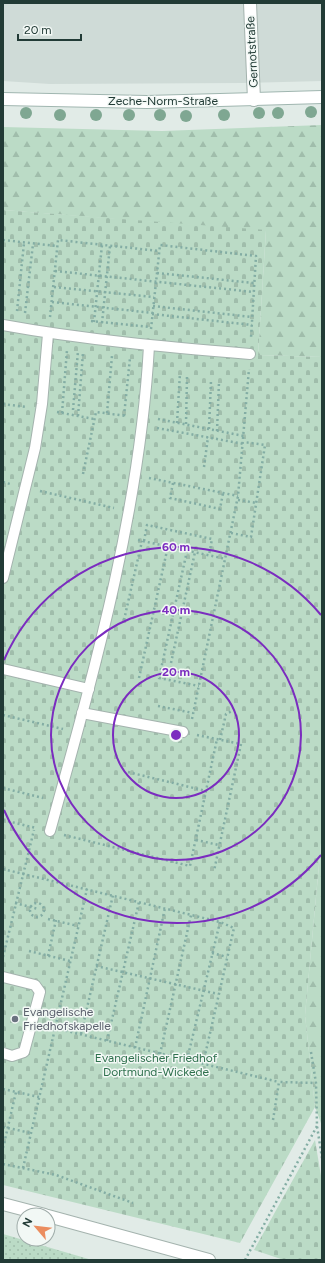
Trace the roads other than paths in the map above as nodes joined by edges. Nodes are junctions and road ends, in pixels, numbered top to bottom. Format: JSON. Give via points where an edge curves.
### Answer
{"nodes":[{"id":1,"x":250,"y":3,"type":"edge"},
{"id":2,"x":322,"y":97,"type":"edge"},
{"id":3,"x":3,"y":99,"type":"edge"},
{"id":4,"x":254,"y":100,"type":"junction"},
{"id":5,"x":3,"y":325,"type":"edge"},
{"id":6,"x":48,"y":334,"type":"junction"},
{"id":7,"x":149,"y":346,"type":"junction"},
{"id":8,"x":250,"y":354,"type":"road end"},
{"id":9,"x":3,"y":578,"type":"edge"},
{"id":10,"x":3,"y":669,"type":"edge"},
{"id":11,"x":89,"y":689,"type":"junction"},
{"id":12,"x":82,"y":713,"type":"junction"},
{"id":13,"x":186,"y":733,"type":"road end"},
{"id":14,"x":50,"y":831,"type":"road end"},
{"id":15,"x":3,"y":978,"type":"edge"},
{"id":16,"x":3,"y":1053,"type":"edge"},
{"id":17,"x":3,"y":1204,"type":"edge"},
{"id":18,"x":16,"y":1207,"type":"edge"},
{"id":19,"x":56,"y":1218,"type":"edge"},
{"id":20,"x":209,"y":1260,"type":"edge"}],
"edges":[{"from":1,"to":4,"type":"main road","name":"Gernotstraße"},
{"from":2,"to":4,"type":"main road","name":"Zeche-Norm-Straße"},
{"from":3,"to":4,"type":"main road","name":"Zeche-Norm-Straße","via":[[147,102]]},
{"from":5,"to":6,"type":"lane"},
{"from":6,"to":7,"type":"lane"},
{"from":6,"to":9,"type":"lane","via":[[35,448]]},
{"from":7,"to":8,"type":"lane"},
{"from":7,"to":11,"type":"lane","via":[[136,475]]},
{"from":10,"to":11,"type":"lane"},
{"from":11,"to":12,"type":"lane"},
{"from":12,"to":13,"type":"lane"},
{"from":12,"to":14,"type":"lane"},
{"from":15,"to":16,"type":"lane","via":[[35,985],[40,992],[24,1052],[12,1056]]},
{"from":17,"to":18,"type":"main road"},
{"from":19,"to":20,"type":"main road"}]}
